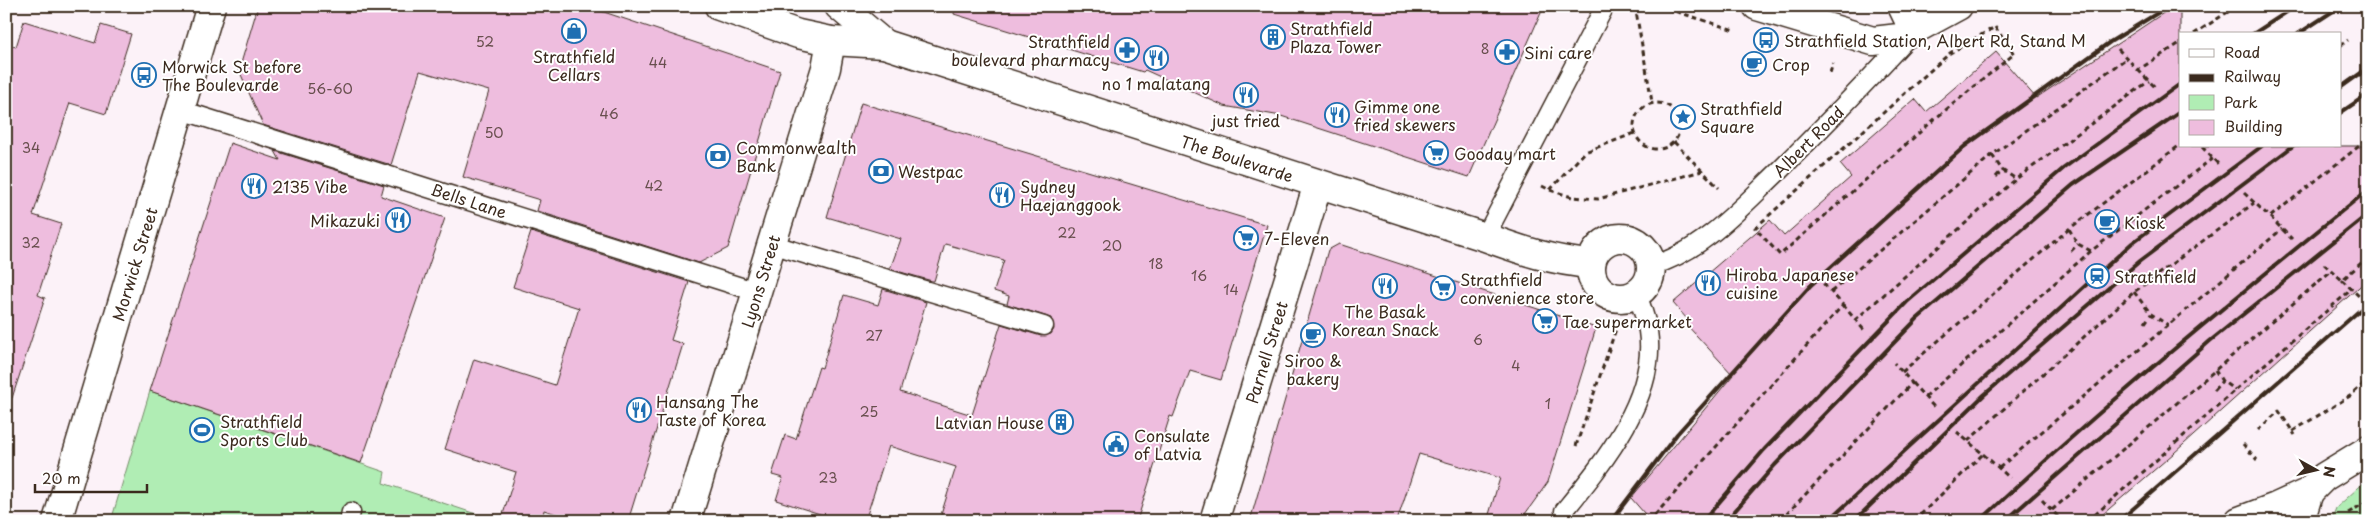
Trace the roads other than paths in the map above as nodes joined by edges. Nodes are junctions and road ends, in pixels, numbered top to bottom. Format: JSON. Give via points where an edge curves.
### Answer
{"nodes":[{"id":1,"x":211,"y":6,"type":"edge"},
{"id":2,"x":719,"y":6,"type":"edge"},
{"id":3,"x":839,"y":6,"type":"edge"},
{"id":4,"x":1605,"y":6,"type":"edge"},
{"id":5,"x":1757,"y":6,"type":"edge"},
{"id":6,"x":1902,"y":6,"type":"edge"},
{"id":7,"x":1958,"y":6,"type":"edge"},
{"id":8,"x":1914,"y":31,"type":"junction"},
{"id":9,"x":831,"y":41,"type":"junction"},
{"id":10,"x":884,"y":44,"type":"junction"},
{"id":11,"x":181,"y":110,"type":"junction"},
{"id":12,"x":1318,"y":184,"type":"junction"},
{"id":13,"x":1484,"y":237,"type":"junction"},
{"id":14,"x":772,"y":244,"type":"junction"},
{"id":15,"x":1591,"y":264,"type":"junction"},
{"id":16,"x":1651,"y":266,"type":"junction"},
{"id":17,"x":757,"y":292,"type":"junction"},
{"id":18,"x":1637,"y":294,"type":"junction"},
{"id":19,"x":1044,"y":326,"type":"dead end"},
{"id":20,"x":2368,"y":450,"type":"edge"},
{"id":21,"x":2309,"y":492,"type":"junction"},
{"id":22,"x":1564,"y":511,"type":"dead end"},
{"id":23,"x":57,"y":521,"type":"edge"},
{"id":24,"x":686,"y":521,"type":"edge"},
{"id":25,"x":1214,"y":521,"type":"edge"},
{"id":26,"x":2238,"y":521,"type":"edge"},
{"id":27,"x":2300,"y":521,"type":"edge"}],
"edges":[{"from":1,"to":11,"type":"street","name":"Morwick Street"},
{"from":2,"to":9,"type":"street","name":"The Boulevarde","via":[[777,28]]},
{"from":3,"to":10,"type":"street","name":"The Boulevarde"},
{"from":4,"to":13,"type":"lane"},
{"from":5,"to":8,"type":"street","via":[[1873,41],[1899,38]]},
{"from":6,"to":8,"type":"street"},
{"from":7,"to":8,"type":"street","name":"Albert Road"},
{"from":8,"to":16,"type":"lane","name":"Albert Road","via":[[1837,114],[1738,210],[1687,250]]},
{"from":9,"to":10,"type":"street","name":"The Boulevarde"},
{"from":9,"to":14,"type":"street","name":"Lyons Street","via":[[826,68]]},
{"from":10,"to":12,"type":"street","name":"The Boulevarde"},
{"from":11,"to":17,"type":"lane","name":"Bells Lane"},
{"from":11,"to":23,"type":"street","name":"Morwick Street"},
{"from":12,"to":13,"type":"street","name":"The Boulevarde"},
{"from":12,"to":25,"type":"street","name":"Parnell Street"},
{"from":13,"to":15,"type":"street","name":"The Boulevarde","via":[[1544,257]]},
{"from":14,"to":17,"type":"street","name":"Lyons Street"},
{"from":14,"to":19,"type":"lane"},
{"from":15,"to":16,"type":"street","via":[[1600,246],[1617,237],[1636,241],[1649,256]]},
{"from":15,"to":18,"type":"street","via":[[1591,274],[1600,290],[1618,298]]},
{"from":16,"to":18,"type":"street","via":[[1648,282]]},
{"from":17,"to":24,"type":"street","name":"Lyons Street"},
{"from":18,"to":22,"type":"lane","via":[[1648,342],[1646,374],[1638,399],[1606,459]]},
{"from":20,"to":21,"type":"street","via":[[2324,477]]},
{"from":21,"to":26,"type":"street"},
{"from":21,"to":27,"type":"street"}]}
